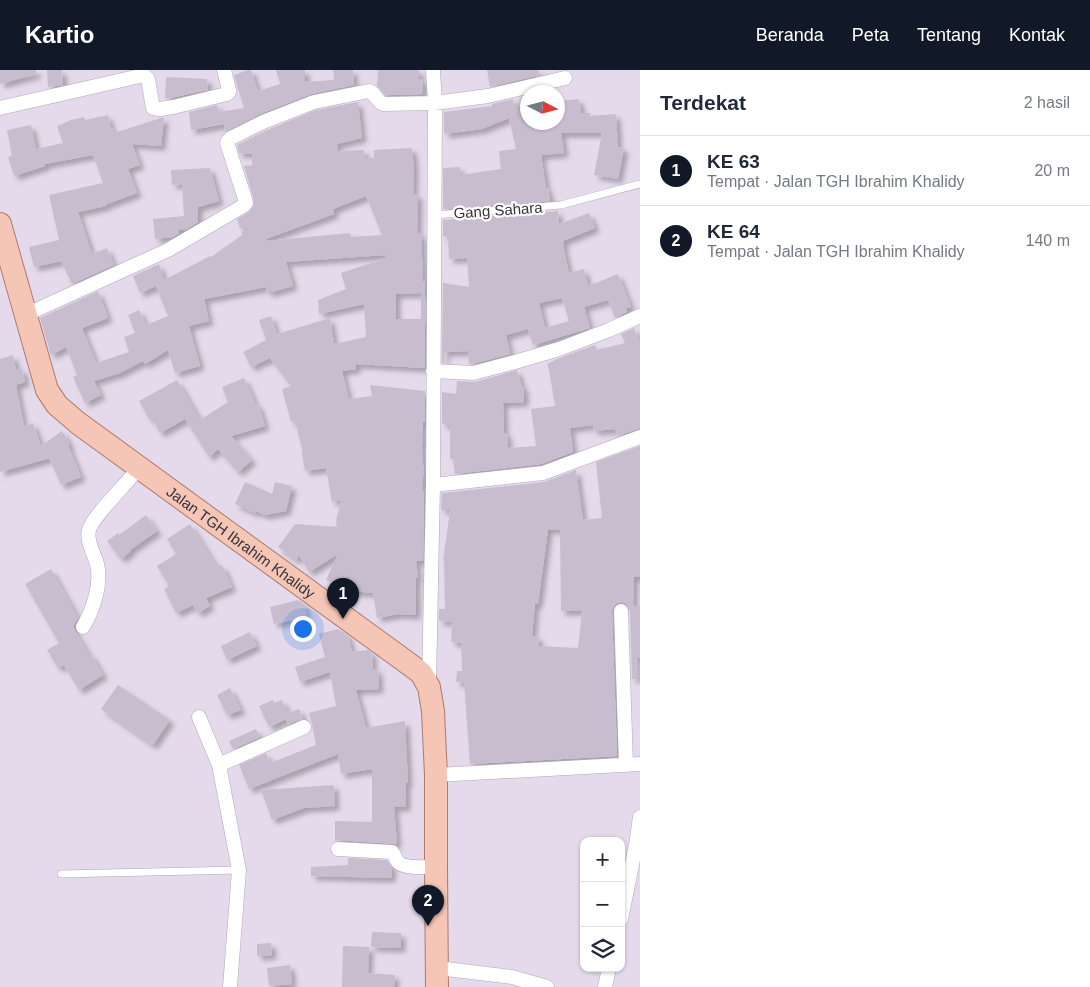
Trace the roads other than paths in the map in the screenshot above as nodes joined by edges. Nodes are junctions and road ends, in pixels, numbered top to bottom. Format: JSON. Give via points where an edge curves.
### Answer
{"nodes":[{"id":1,"x":224,"y":70,"type":"edge"},
{"id":2,"x":433,"y":70,"type":"edge"},
{"id":3,"x":565,"y":78,"type":"dead end"},
{"id":4,"x":435,"y":103,"type":"junction"},
{"id":5,"x":0,"y":108,"type":"edge"},
{"id":6,"x":640,"y":184,"type":"edge"},
{"id":7,"x":434,"y":215,"type":"junction"},
{"id":8,"x":0,"y":224,"type":"edge"},
{"id":9,"x":25,"y":315,"type":"junction"},
{"id":10,"x":640,"y":316,"type":"edge"},
{"id":11,"x":433,"y":371,"type":"junction"},
{"id":12,"x":640,"y":437,"type":"edge"},
{"id":13,"x":140,"y":467,"type":"junction"},
{"id":14,"x":433,"y":485,"type":"junction"},
{"id":15,"x":621,"y":611,"type":"dead end"},
{"id":16,"x":83,"y":627,"type":"dead end"},
{"id":17,"x":429,"y":687,"type":"junction"},
{"id":18,"x":199,"y":717,"type":"dead end"},
{"id":19,"x":304,"y":727,"type":"dead end"},
{"id":20,"x":633,"y":764,"type":"edge"},
{"id":21,"x":219,"y":765,"type":"junction"},
{"id":22,"x":436,"y":775,"type":"junction"},
{"id":23,"x":640,"y":817,"type":"edge"},
{"id":24,"x":338,"y":849,"type":"dead end"},
{"id":25,"x":436,"y":867,"type":"junction"},
{"id":26,"x":239,"y":870,"type":"junction"},
{"id":27,"x":61,"y":874,"type":"dead end"},
{"id":28,"x":625,"y":899,"type":"edge"},
{"id":29,"x":608,"y":972,"type":"edge"},
{"id":30,"x":438,"y":977,"type":"edge"},
{"id":31,"x":230,"y":987,"type":"edge"},
{"id":32,"x":547,"y":987,"type":"edge"},
{"id":33,"x":604,"y":987,"type":"edge"}],
"edges":[{"from":1,"to":5,"type":"street","via":[[227,94],[164,109],[153,108],[145,76]]},
{"from":2,"to":4,"type":"street"},
{"from":3,"to":4,"type":"street","via":[[488,96]]},
{"from":4,"to":7,"type":"street"},
{"from":4,"to":9,"type":"street","via":[[383,104],[369,91],[314,102],[232,138],[227,144],[246,199],[243,206],[168,250]]},
{"from":6,"to":7,"type":"lane","name":"Gang Sahara","via":[[561,205]]},
{"from":7,"to":11,"type":"street"},
{"from":8,"to":9,"type":"main road","name":"Jalan TGH Ibrahim Khalidy"},
{"from":9,"to":13,"type":"main road","name":"Jalan TGH Ibrahim Khalidy","via":[[47,390],[57,405]]},
{"from":10,"to":11,"type":"street","via":[[559,349],[515,362],[473,372]]},
{"from":11,"to":14,"type":"street"},
{"from":12,"to":14,"type":"street","via":[[543,473]]},
{"from":13,"to":16,"type":"street","via":[[92,522],[88,531],[98,573],[95,597]]},
{"from":13,"to":17,"type":"main road","name":"Jalan TGH Ibrahim Khalidy","via":[[410,664],[421,673]]},
{"from":14,"to":17,"type":"street"},
{"from":15,"to":20,"type":"street"},
{"from":17,"to":22,"type":"main road","name":"Jalan TGH Ibrahim Khalidy"},
{"from":18,"to":21,"type":"street"},
{"from":19,"to":21,"type":"street"},
{"from":20,"to":22,"type":"street"},
{"from":21,"to":26,"type":"street"},
{"from":22,"to":25,"type":"main road","name":"Jalan TGH Ibrahim Khalidy"},
{"from":23,"to":28,"type":"street"},
{"from":24,"to":25,"type":"street","via":[[392,852],[405,866]]},
{"from":25,"to":30,"type":"main road","name":"Jalan TGH Ibrahim Khalidy"},
{"from":26,"to":27,"type":"lane"},
{"from":26,"to":31,"type":"street"},
{"from":29,"to":33,"type":"street"},
{"from":30,"to":32,"type":"street","via":[[512,977]]}]}
